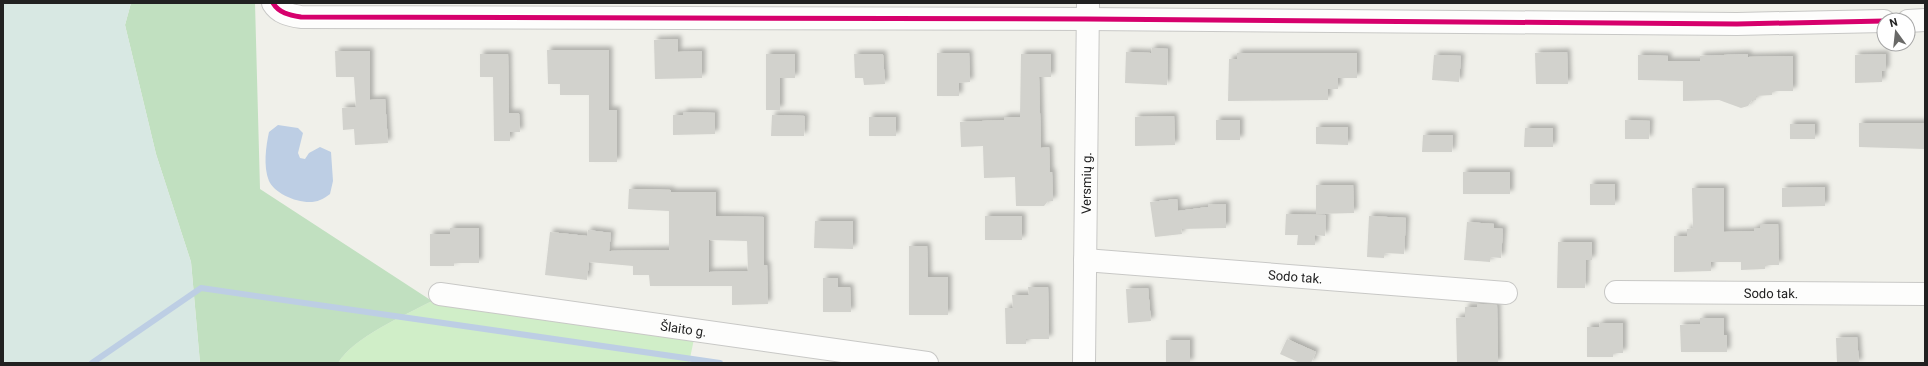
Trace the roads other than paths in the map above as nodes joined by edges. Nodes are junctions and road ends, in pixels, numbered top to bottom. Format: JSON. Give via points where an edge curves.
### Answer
{"nodes":[{"id":1,"x":273,"y":4,"type":"edge"},
{"id":2,"x":1087,"y":11,"type":"edge"},
{"id":3,"x":1876,"y":21,"type":"edge"},
{"id":4,"x":1085,"y":260,"type":"junction"},
{"id":5,"x":1616,"y":292,"type":"dead end"},
{"id":6,"x":1506,"y":293,"type":"dead end"},
{"id":7,"x":440,"y":294,"type":"dead end"},
{"id":8,"x":1925,"y":294,"type":"edge"},
{"id":9,"x":927,"y":363,"type":"edge"},
{"id":10,"x":1084,"y":363,"type":"edge"}],
"edges":[{"from":1,"to":2,"type":"street","via":[[289,15],[300,17]]},
{"from":2,"to":3,"type":"street","via":[[1729,24]]},
{"from":2,"to":4,"type":"street","name":"Versmių g."},
{"from":4,"to":6,"type":"street","name":"Sodo tak."},
{"from":4,"to":10,"type":"street","name":"Versmių g."},
{"from":5,"to":8,"type":"street","name":"Sodo tak."},
{"from":7,"to":9,"type":"street","name":"Šlaito g."}]}
